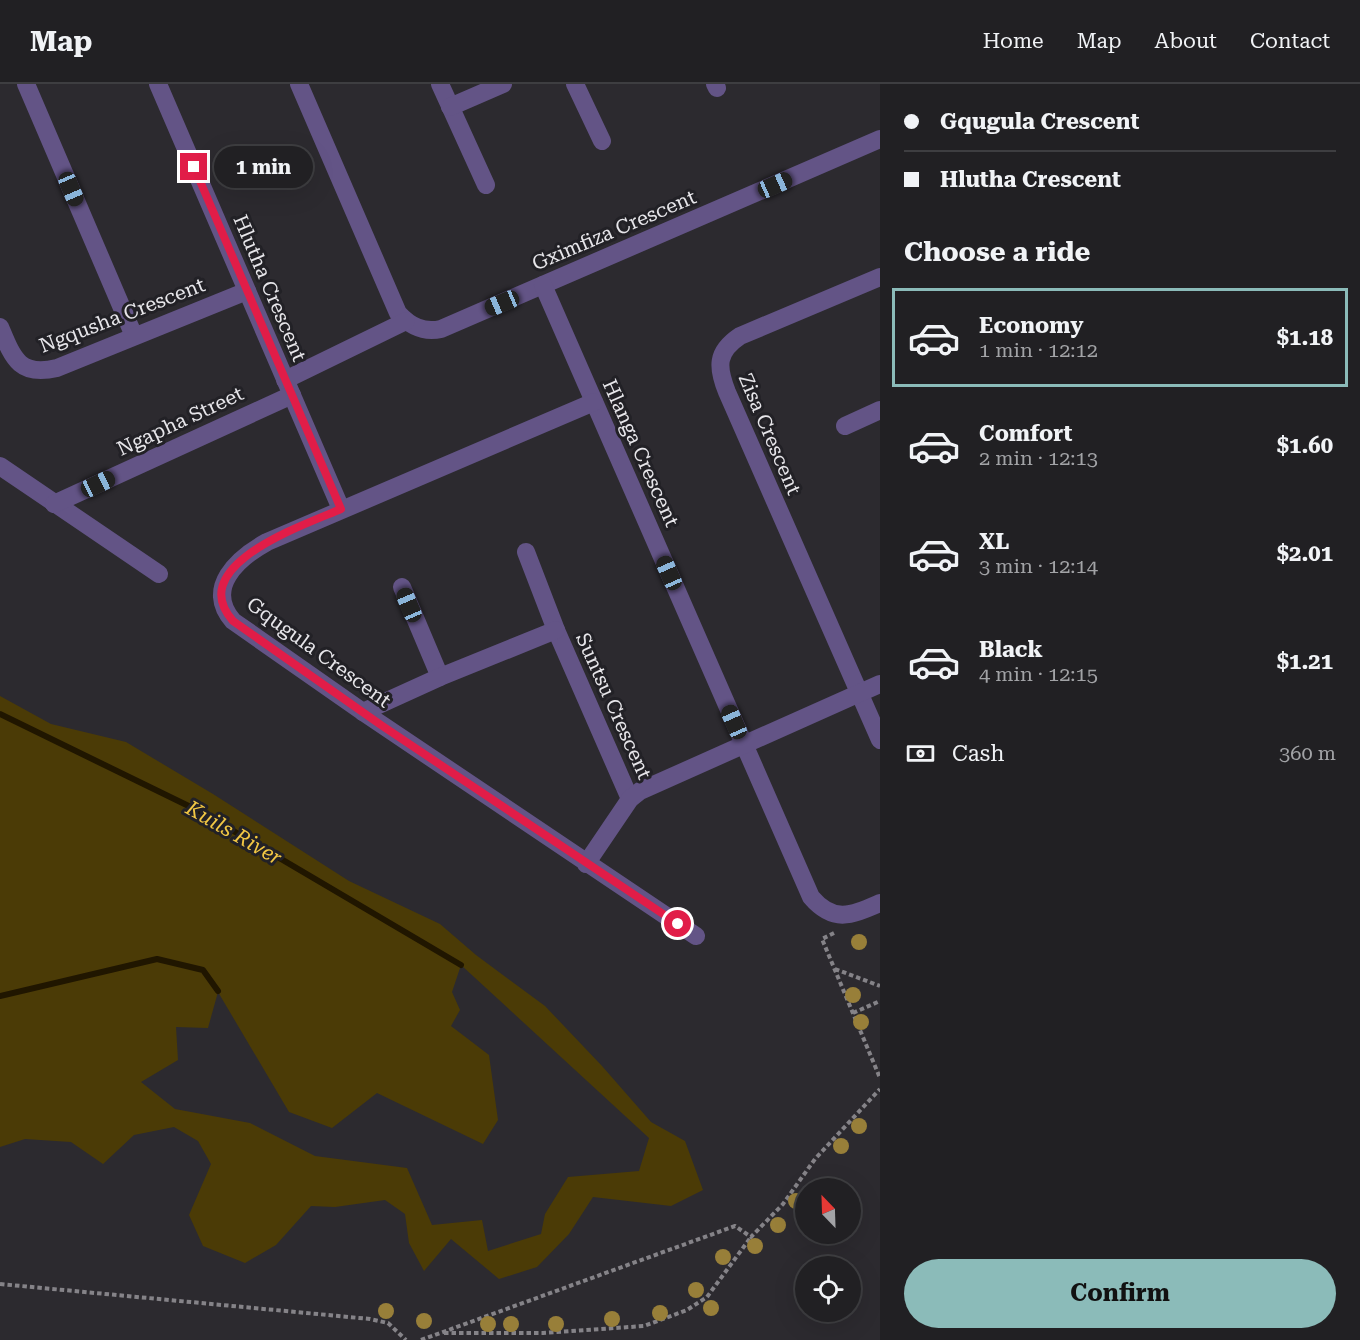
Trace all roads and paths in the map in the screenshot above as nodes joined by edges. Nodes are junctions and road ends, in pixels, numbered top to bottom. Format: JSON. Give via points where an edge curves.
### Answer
{"nodes":[{"id":1,"x":26,"y":84,"type":"edge"},
{"id":2,"x":158,"y":84,"type":"edge"},
{"id":3,"x":299,"y":84,"type":"edge"},
{"id":4,"x":440,"y":84,"type":"edge"},
{"id":5,"x":503,"y":84,"type":"edge"},
{"id":6,"x":575,"y":84,"type":"edge"},
{"id":7,"x":450,"y":107,"type":"junction"},
{"id":8,"x":880,"y":139,"type":"edge"},
{"id":9,"x":602,"y":141,"type":"dead end"},
{"id":10,"x":486,"y":185,"type":"dead end"},
{"id":11,"x":880,"y":277,"type":"edge"},
{"id":12,"x":543,"y":285,"type":"junction"},
{"id":13,"x":247,"y":291,"type":"junction"},
{"id":14,"x":406,"y":321,"type":"junction"},
{"id":15,"x":0,"y":327,"type":"edge"},
{"id":16,"x":134,"y":336,"type":"junction"},
{"id":17,"x":288,"y":387,"type":"junction"},
{"id":18,"x":594,"y":402,"type":"junction"},
{"id":19,"x":880,"y":410,"type":"edge"},
{"id":20,"x":845,"y":426,"type":"dead end"},
{"id":21,"x":0,"y":466,"type":"edge"},
{"id":22,"x":54,"y":504,"type":"junction"},
{"id":23,"x":341,"y":509,"type":"junction"},
{"id":24,"x":526,"y":552,"type":"dead end"},
{"id":25,"x":159,"y":574,"type":"dead end"},
{"id":26,"x":402,"y":587,"type":"dead end"},
{"id":27,"x":556,"y":630,"type":"junction"},
{"id":28,"x":440,"y":677,"type":"junction"},
{"id":29,"x":880,"y":684,"type":"edge"},
{"id":30,"x":858,"y":693,"type":"junction"},
{"id":31,"x":363,"y":712,"type":"junction"},
{"id":32,"x":880,"y":740,"type":"edge"},
{"id":33,"x":744,"y":744,"type":"junction"},
{"id":34,"x":630,"y":799,"type":"junction"},
{"id":35,"x":586,"y":864,"type":"junction"},
{"id":36,"x":880,"y":903,"type":"edge"},
{"id":37,"x":853,"y":915,"type":"junction"},
{"id":38,"x":696,"y":936,"type":"dead end"},
{"id":39,"x":834,"y":968,"type":"junction"},
{"id":40,"x":880,"y":986,"type":"edge"},
{"id":41,"x":880,"y":1001,"type":"edge"},
{"id":42,"x":853,"y":1013,"type":"junction"},
{"id":43,"x":880,"y":1078,"type":"edge"},
{"id":44,"x":880,"y":1089,"type":"edge"},
{"id":45,"x":751,"y":1237,"type":"junction"},
{"id":46,"x":0,"y":1284,"type":"edge"},
{"id":47,"x":439,"y":1333,"type":"junction"},
{"id":48,"x":406,"y":1340,"type":"edge"},
{"id":49,"x":421,"y":1340,"type":"edge"}],
"edges":[{"from":1,"to":16,"type":"street"},
{"from":2,"to":13,"type":"street","name":"Hlutha Crescent"},
{"from":3,"to":14,"type":"street","via":[[398,314]]},
{"from":4,"to":7,"type":"street"},
{"from":5,"to":7,"type":"street"},
{"from":6,"to":9,"type":"street"},
{"from":7,"to":10,"type":"street"},
{"from":8,"to":12,"type":"street","name":"Gximfiza Crescent"},
{"from":11,"to":30,"type":"street","name":"Zisa Crescent","via":[[740,336],[724,350],[720,369]]},
{"from":12,"to":14,"type":"street","name":"Gximfiza Crescent","via":[[441,329],[426,331]]},
{"from":12,"to":18,"type":"street","name":"Hlanga Crescent"},
{"from":13,"to":16,"type":"street","name":"Ngqusha Crescent"},
{"from":13,"to":17,"type":"street","name":"Hlutha Crescent"},
{"from":14,"to":17,"type":"street","name":"Ngapha Street"},
{"from":15,"to":16,"type":"street","name":"Ngqusha Crescent","via":[[15,358],[34,371],[57,368]]},
{"from":17,"to":22,"type":"street","name":"Ngapha Street"},
{"from":17,"to":23,"type":"street","name":"Hlutha Crescent"},
{"from":18,"to":23,"type":"street","name":"Gqugula Crescent"},
{"from":18,"to":33,"type":"street","name":"Hlanga Crescent"},
{"from":19,"to":20,"type":"street"},
{"from":21,"to":22,"type":"street"},
{"from":22,"to":25,"type":"street"},
{"from":23,"to":31,"type":"street","name":"Gqugula Crescent","via":[[267,542],[243,559],[227,577],[223,605],[233,621]]},
{"from":24,"to":27,"type":"street","name":"Suntsu Crescent"},
{"from":26,"to":28,"type":"street"},
{"from":27,"to":28,"type":"street","name":"Suntsu Crescent"},
{"from":27,"to":34,"type":"street","name":"Suntsu Crescent"},
{"from":28,"to":31,"type":"street","name":"Suntsu Crescent"},
{"from":29,"to":30,"type":"street"},
{"from":30,"to":32,"type":"street","name":"Zisa Crescent"},
{"from":30,"to":33,"type":"street"},
{"from":31,"to":35,"type":"street","name":"Gqugula Crescent"},
{"from":33,"to":34,"type":"street","via":[[658,782]]},
{"from":33,"to":37,"type":"street","name":"Hlanga Crescent","via":[[811,897],[827,912]]},
{"from":34,"to":35,"type":"street"},
{"from":35,"to":38,"type":"street","name":"Gqugula Crescent"},
{"from":36,"to":37,"type":"street"},
{"from":37,"to":39,"type":"path","via":[[856,923],[822,939]]},
{"from":39,"to":40,"type":"path"},
{"from":39,"to":42,"type":"path"},
{"from":41,"to":42,"type":"path"},
{"from":42,"to":43,"type":"path"},
{"from":44,"to":45,"type":"path","via":[[815,1159],[783,1204]]},
{"from":45,"to":47,"type":"path","via":[[735,1226]]},
{"from":45,"to":47,"type":"path","via":[[707,1297],[687,1310],[644,1326],[543,1333]]},
{"from":46,"to":48,"type":"path","via":[[370,1319],[388,1323]]},
{"from":47,"to":49,"type":"path"}]}
